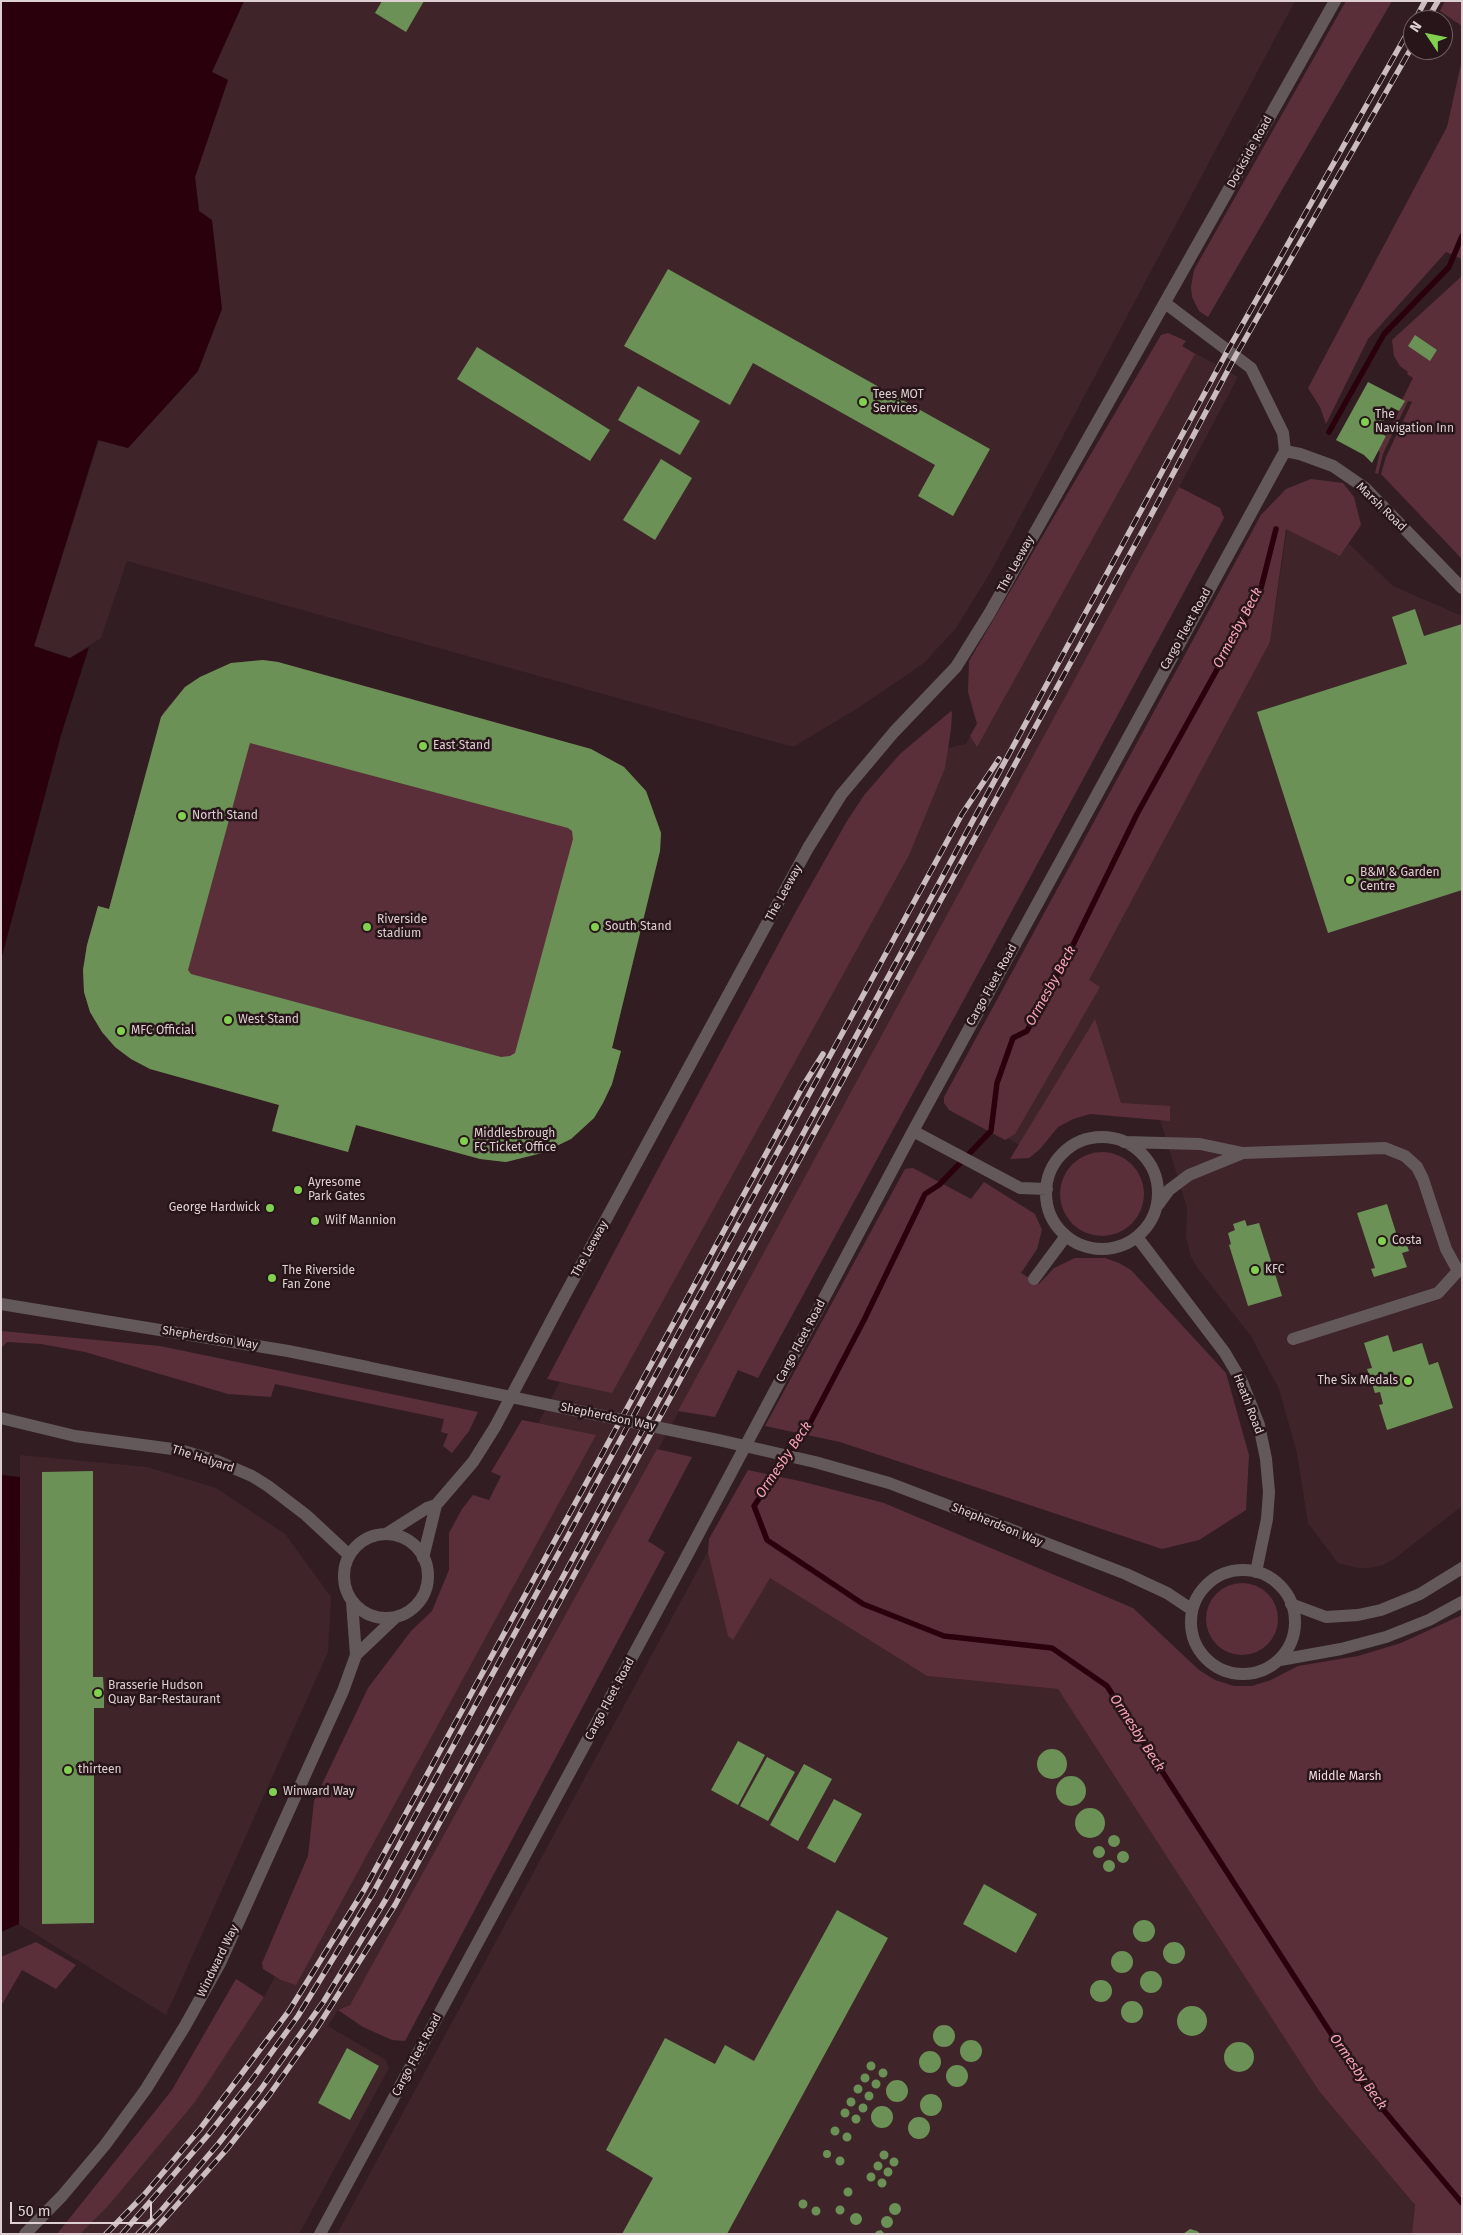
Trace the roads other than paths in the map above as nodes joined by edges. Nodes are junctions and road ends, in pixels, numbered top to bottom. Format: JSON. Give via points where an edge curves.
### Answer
{"nodes":[{"id":1,"x":1335,"y":1,"type":"edge"},
{"id":2,"x":1165,"y":303,"type":"junction"},
{"id":3,"x":1284,"y":451,"type":"junction"},
{"id":4,"x":1462,"y":588,"type":"edge"},
{"id":5,"x":913,"y":1131,"type":"junction"},
{"id":6,"x":1124,"y":1142,"type":"junction"},
{"id":7,"x":1243,"y":1153,"type":"junction"},
{"id":8,"x":1046,"y":1189,"type":"junction"},
{"id":9,"x":1157,"y":1205,"type":"junction"},
{"id":10,"x":1066,"y":1236,"type":"junction"},
{"id":11,"x":1137,"y":1237,"type":"junction"},
{"id":12,"x":1034,"y":1279,"type":"dead end"},
{"id":13,"x":1,"y":1304,"type":"edge"},
{"id":14,"x":1292,"y":1339,"type":"dead end"},
{"id":15,"x":1,"y":1418,"type":"edge"},
{"id":16,"x":436,"y":1505,"type":"junction"},
{"id":17,"x":386,"y":1534,"type":"junction"},
{"id":18,"x":349,"y":1555,"type":"junction"},
{"id":19,"x":423,"y":1558,"type":"junction"},
{"id":20,"x":1462,"y":1568,"type":"edge"},
{"id":21,"x":1256,"y":1572,"type":"junction"},
{"id":22,"x":352,"y":1602,"type":"junction"},
{"id":23,"x":1462,"y":1602,"type":"edge"},
{"id":24,"x":1291,"y":1604,"type":"junction"},
{"id":25,"x":1191,"y":1609,"type":"junction"},
{"id":26,"x":396,"y":1617,"type":"junction"},
{"id":27,"x":356,"y":1655,"type":"junction"},
{"id":28,"x":1280,"y":1660,"type":"junction"},
{"id":29,"x":25,"y":2234,"type":"edge"},
{"id":30,"x":320,"y":2234,"type":"edge"}],
"edges":[{"from":1,"to":2,"type":"street","name":"Dockside Road"},
{"from":2,"to":3,"type":"street","via":[[1251,368],[1282,433]]},
{"from":2,"to":16,"type":"street","name":"The Leeway","via":[[956,667],[894,732],[841,795],[808,848],[496,1427],[473,1462]]},
{"from":3,"to":4,"type":"street","name":"Marsh Road","via":[[1333,466],[1365,488]]},
{"from":3,"to":5,"type":"street","name":"Cargo Fleet Road"},
{"from":5,"to":8,"type":"street","via":[[1020,1188]]},
{"from":5,"to":30,"type":"street","name":"Cargo Fleet Road"},
{"from":6,"to":7,"type":"street","via":[[1200,1144]]},
{"from":6,"to":8,"type":"street","via":[[1104,1137],[1083,1140],[1065,1152],[1052,1168]]},
{"from":6,"to":9,"type":"street","via":[[1141,1152],[1152,1168],[1158,1186]]},
{"from":7,"to":9,"type":"street","via":[[1189,1175],[1168,1190]]},
{"from":7,"to":14,"type":"street","via":[[1370,1148],[1398,1152],[1417,1167],[1446,1249],[1458,1271],[1438,1293]]},
{"from":8,"to":10,"type":"street","via":[[1048,1207]]},
{"from":9,"to":11,"type":"street","via":[[1150,1223]]},
{"from":10,"to":11,"type":"street","via":[[1082,1246],[1101,1249],[1120,1246]]},
{"from":10,"to":12,"type":"street"},
{"from":11,"to":21,"type":"street","name":"Heath Road","via":[[1225,1353],[1242,1382],[1259,1425],[1269,1492]]},
{"from":13,"to":25,"type":"street","name":"Shepherdson Way","bridge":true,"via":[[288,1351],[815,1462],[889,1483],[1126,1574],[1167,1593]]},
{"from":15,"to":18,"type":"street","name":"The Halyard","via":[[75,1436],[180,1450],[217,1461],[268,1486],[306,1515]]},
{"from":16,"to":17,"type":"street","name":"The Leeway"},
{"from":16,"to":19,"type":"street","name":"The Leeway"},
{"from":17,"to":18,"type":"street","via":[[365,1540]]},
{"from":17,"to":19,"type":"street","via":[[400,1536],[413,1544]]},
{"from":18,"to":22,"type":"street","via":[[343,1579]]},
{"from":19,"to":26,"type":"street","via":[[427,1569],[423,1597],[413,1609]]},
{"from":20,"to":24,"type":"street","via":[[1420,1594],[1381,1610],[1358,1615],[1326,1617]]},
{"from":21,"to":24,"type":"street","via":[[1278,1584]]},
{"from":21,"to":25,"type":"street","via":[[1242,1570],[1221,1575],[1207,1584]]},
{"from":22,"to":26,"type":"street","via":[[372,1616]]},
{"from":22,"to":27,"type":"street","name":"Windward Way"},
{"from":23,"to":28,"type":"street","via":[[1429,1620],[1386,1637]]},
{"from":24,"to":28,"type":"street","via":[[1295,1622],[1289,1647]]},
{"from":25,"to":28,"type":"street","via":[[1194,1640],[1203,1657],[1217,1668],[1238,1675],[1258,1672]]},
{"from":26,"to":27,"type":"street","name":"Windward Way"},
{"from":27,"to":29,"type":"street","name":"Windward Way","via":[[343,1691],[220,1963],[185,2026],[105,2146]]}]}
